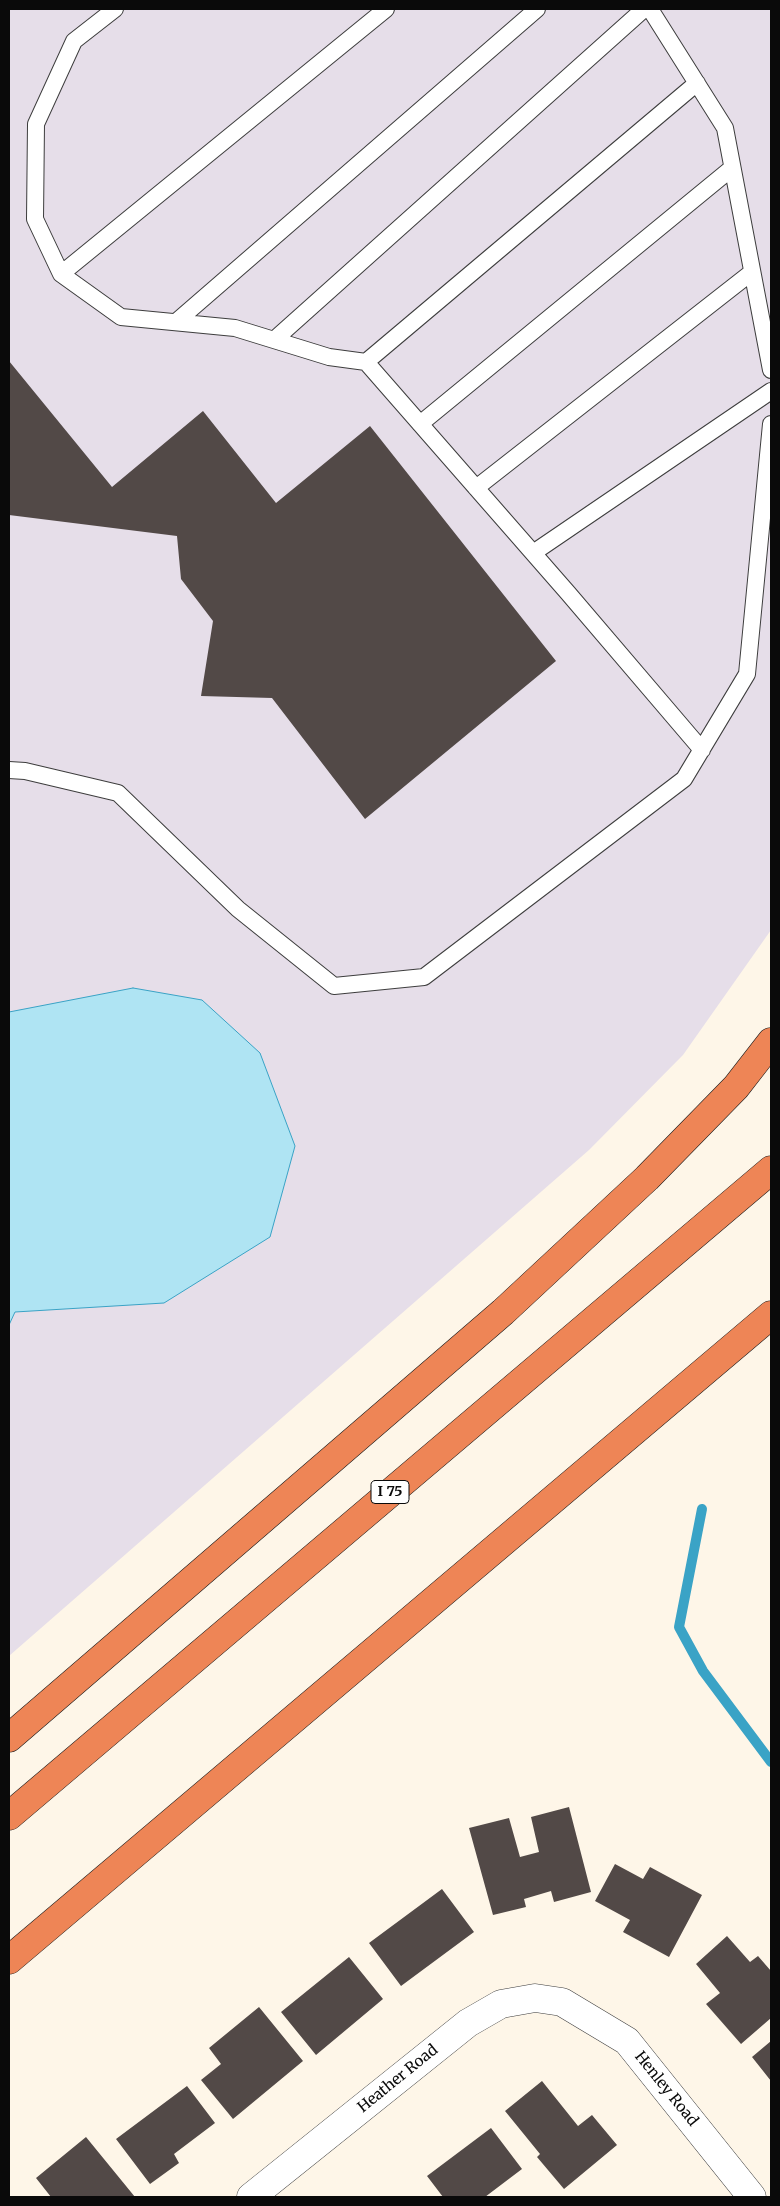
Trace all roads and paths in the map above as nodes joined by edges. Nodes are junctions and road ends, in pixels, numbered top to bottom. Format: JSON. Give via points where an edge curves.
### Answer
{"nodes":[{"id":1,"x":115,"y":9,"type":"edge"},
{"id":2,"x":386,"y":9,"type":"edge"},
{"id":3,"x":536,"y":9,"type":"edge"},
{"id":4,"x":644,"y":9,"type":"edge"},
{"id":5,"x":650,"y":9,"type":"edge"},
{"id":6,"x":697,"y":84,"type":"junction"},
{"id":7,"x":732,"y":168,"type":"junction"},
{"id":8,"x":752,"y":272,"type":"junction"},
{"id":9,"x":60,"y":274,"type":"junction"},
{"id":10,"x":176,"y":322,"type":"junction"},
{"id":11,"x":274,"y":340,"type":"junction"},
{"id":12,"x":366,"y":362,"type":"junction"},
{"id":13,"x":771,"y":370,"type":"edge"},
{"id":14,"x":771,"y":391,"type":"edge"},
{"id":15,"x":420,"y":424,"type":"junction"},
{"id":16,"x":771,"y":424,"type":"edge"},
{"id":17,"x":476,"y":488,"type":"junction"},
{"id":18,"x":533,"y":553,"type":"junction"},
{"id":19,"x":702,"y":750,"type":"junction"},
{"id":20,"x":9,"y":770,"type":"edge"},
{"id":21,"x":771,"y":1042,"type":"edge"},
{"id":22,"x":771,"y":1170,"type":"edge"},
{"id":23,"x":771,"y":1315,"type":"edge"},
{"id":24,"x":771,"y":1330,"type":"edge"},
{"id":25,"x":667,"y":1402,"type":"junction"},
{"id":26,"x":9,"y":1738,"type":"edge"},
{"id":27,"x":9,"y":1816,"type":"edge"},
{"id":28,"x":9,"y":1960,"type":"edge"},
{"id":29,"x":562,"y":2002,"type":"joint"},
{"id":30,"x":251,"y":2197,"type":"edge"},
{"id":31,"x":752,"y":2197,"type":"edge"}],
"edges":[{"from":1,"to":9,"type":"lane","via":[[74,41],[36,124],[35,218]]},
{"from":2,"to":9,"type":"lane"},
{"from":3,"to":10,"type":"lane"},
{"from":4,"to":11,"type":"lane"},
{"from":5,"to":6,"type":"lane"},
{"from":6,"to":7,"type":"lane","via":[[725,128]]},
{"from":6,"to":12,"type":"lane"},
{"from":7,"to":8,"type":"lane"},
{"from":7,"to":15,"type":"lane"},
{"from":8,"to":13,"type":"lane"},
{"from":8,"to":17,"type":"lane"},
{"from":9,"to":10,"type":"lane","via":[[121,317]]},
{"from":10,"to":11,"type":"lane","via":[[234,328]]},
{"from":11,"to":12,"type":"lane","via":[[329,357]]},
{"from":12,"to":15,"type":"lane"},
{"from":14,"to":18,"type":"lane"},
{"from":15,"to":17,"type":"lane"},
{"from":16,"to":19,"type":"lane","via":[[747,674]]},
{"from":17,"to":18,"type":"lane"},
{"from":18,"to":19,"type":"lane"},
{"from":19,"to":20,"type":"lane","via":[[684,779],[424,976],[334,986],[238,909],[118,793]]},
{"from":21,"to":26,"type":"highway","via":[[736,1086],[654,1171],[503,1312]]},
{"from":22,"to":27,"type":"highway","number":"I 75"},
{"from":23,"to":25,"type":"highway"},
{"from":24,"to":25,"type":"highway"},
{"from":25,"to":28,"type":"highway"},
{"from":29,"to":30,"type":"street","name":"Heather Road","via":[[535,1998],[501,2004],[468,2023]]},
{"from":29,"to":31,"type":"street","name":"Henley Road","via":[[627,2041]]}]}
